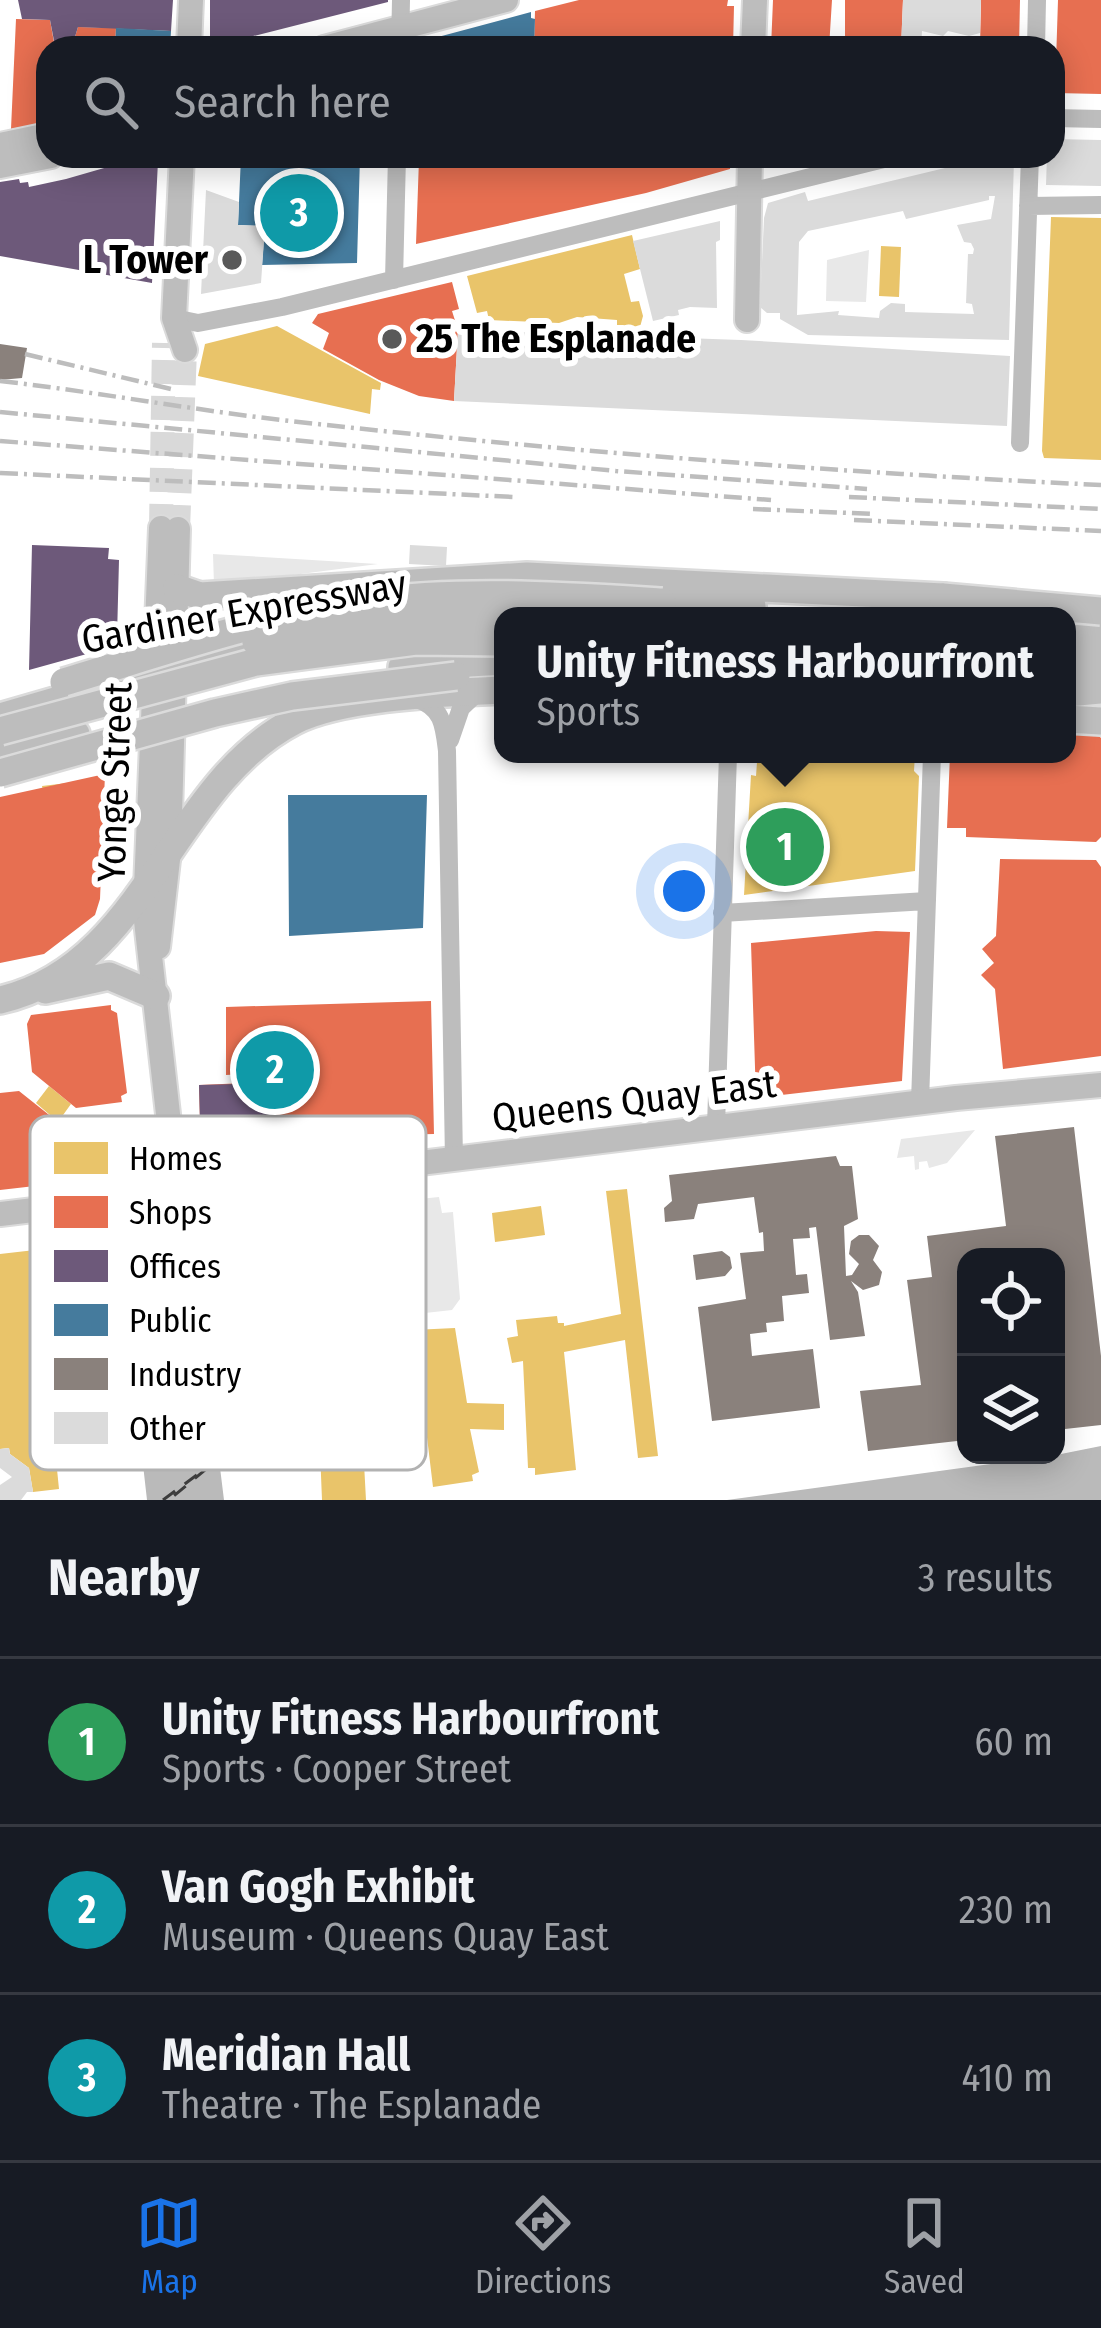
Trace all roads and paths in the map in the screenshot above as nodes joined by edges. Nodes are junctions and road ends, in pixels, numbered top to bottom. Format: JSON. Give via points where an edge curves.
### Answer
{"nodes":[{"id":1,"x":190,"y":0,"type":"edge"},
{"id":2,"x":401,"y":0,"type":"edge"},
{"id":3,"x":506,"y":0,"type":"edge"},
{"id":4,"x":755,"y":0,"type":"edge"},
{"id":5,"x":1037,"y":0,"type":"edge"},
{"id":6,"x":189,"y":36,"type":"edge"},
{"id":7,"x":401,"y":36,"type":"edge"},
{"id":8,"x":407,"y":36,"type":"edge"},
{"id":9,"x":754,"y":36,"type":"edge"},
{"id":10,"x":1036,"y":36,"type":"edge"},
{"id":11,"x":1065,"y":118,"type":"edge"},
{"id":12,"x":1101,"y":119,"type":"edge"},
{"id":13,"x":36,"y":138,"type":"edge"},
{"id":14,"x":0,"y":145,"type":"edge"},
{"id":15,"x":36,"y":159,"type":"edge"},
{"id":16,"x":0,"y":166,"type":"edge"},
{"id":17,"x":181,"y":168,"type":"edge"},
{"id":18,"x":397,"y":168,"type":"edge"},
{"id":19,"x":749,"y":168,"type":"edge"},
{"id":20,"x":848,"y":168,"type":"edge"},
{"id":21,"x":1030,"y":168,"type":"edge"},
{"id":22,"x":748,"y":193,"type":"junction"},
{"id":23,"x":1101,"y":205,"type":"edge"},
{"id":24,"x":1028,"y":206,"type":"junction"},
{"id":25,"x":394,"y":280,"type":"junction"},
{"id":26,"x":174,"y":318,"type":"junction"},
{"id":27,"x":747,"y":320,"type":"dead end"},
{"id":28,"x":174,"y":347,"type":"tunnel mouth"},
{"id":29,"x":1020,"y":443,"type":"dead end"},
{"id":30,"x":698,"y":584,"type":"junction"},
{"id":31,"x":177,"y":588,"type":"junction"},
{"id":32,"x":539,"y":607,"type":"edge"},
{"id":33,"x":806,"y":607,"type":"edge"},
{"id":34,"x":1075,"y":607,"type":"edge"},
{"id":35,"x":494,"y":615,"type":"edge"},
{"id":36,"x":494,"y":615,"type":"edge"},
{"id":37,"x":494,"y":642,"type":"edge"},
{"id":38,"x":494,"y":662,"type":"edge"},
{"id":39,"x":165,"y":671,"type":"junction"},
{"id":40,"x":494,"y":675,"type":"edge"},
{"id":41,"x":64,"y":682,"type":"junction"},
{"id":42,"x":491,"y":691,"type":"edge"},
{"id":43,"x":415,"y":698,"type":"junction"},
{"id":44,"x":0,"y":701,"type":"edge"},
{"id":45,"x":0,"y":716,"type":"edge"},
{"id":46,"x":0,"y":731,"type":"edge"},
{"id":47,"x":447,"y":751,"type":"junction"},
{"id":48,"x":0,"y":754,"type":"edge"},
{"id":49,"x":728,"y":763,"type":"edge"},
{"id":50,"x":932,"y":763,"type":"edge"},
{"id":51,"x":0,"y":773,"type":"edge"},
{"id":52,"x":169,"y":851,"type":"junction"},
{"id":53,"x":148,"y":880,"type":"junction"},
{"id":54,"x":927,"y":901,"type":"junction"},
{"id":55,"x":722,"y":913,"type":"junction"},
{"id":56,"x":154,"y":967,"type":"junction"},
{"id":57,"x":156,"y":996,"type":"junction"},
{"id":58,"x":9,"y":998,"type":"edge"},
{"id":59,"x":1101,"y":1084,"type":"edge"},
{"id":60,"x":920,"y":1102,"type":"junction"},
{"id":61,"x":169,"y":1116,"type":"edge"},
{"id":62,"x":716,"y":1126,"type":"junction"},
{"id":63,"x":454,"y":1160,"type":"junction"},
{"id":64,"x":426,"y":1163,"type":"edge"},
{"id":65,"x":30,"y":1210,"type":"edge"},
{"id":66,"x":0,"y":1214,"type":"edge"}],
"edges":[{"from":1,"to":6,"type":"main road"},
{"from":2,"to":7,"type":"street"},
{"from":3,"to":8,"type":"main road"},
{"from":4,"to":9,"type":"main road"},
{"from":5,"to":10,"type":"street"},
{"from":11,"to":12,"type":"street"},
{"from":13,"to":14,"type":"main road"},
{"from":15,"to":16,"type":"main road"},
{"from":17,"to":26,"type":"main road"},
{"from":18,"to":25,"type":"street"},
{"from":19,"to":22,"type":"main road"},
{"from":20,"to":22,"type":"street"},
{"from":21,"to":24,"type":"street"},
{"from":22,"to":25,"type":"street"},
{"from":22,"to":27,"type":"main road"},
{"from":23,"to":24,"type":"street"},
{"from":24,"to":29,"type":"street"},
{"from":25,"to":26,"type":"street","via":[[217,319]]},
{"from":26,"to":28,"type":"main road"},
{"from":30,"to":31,"type":"highway","via":[[527,576],[200,596]]},
{"from":30,"to":32,"type":"highway"},
{"from":30,"to":34,"type":"highway","bridge":true},
{"from":31,"to":39,"type":"main road","name":"Yonge Street"},
{"from":31,"to":39,"type":"main road","name":"Yonge Street","via":[[170,528]]},
{"from":33,"to":41,"type":"highway","bridge":true,"via":[[544,595],[369,602],[298,614]]},
{"from":35,"to":39,"type":"highway","via":[[417,619]]},
{"from":36,"to":41,"type":"highway","name":"Gardiner Expressway","bridge":true,"via":[[278,638]]},
{"from":37,"to":46,"type":"highway","name":"Gardiner Expressway","bridge":true,"via":[[416,641],[256,662]]},
{"from":38,"to":48,"type":"highway","via":[[282,684]]},
{"from":39,"to":45,"type":"highway"},
{"from":39,"to":52,"type":"main road","name":"Yonge Street"},
{"from":39,"to":53,"type":"main road","name":"Yonge Street"},
{"from":40,"to":51,"type":"highway","bridge":true,"via":[[292,696]]},
{"from":41,"to":44,"type":"highway","name":"Gardiner Expressway"},
{"from":42,"to":43,"type":"highway"},
{"from":42,"to":47,"type":"street","via":[[458,712]]},
{"from":43,"to":47,"type":"street","via":[[438,711]]},
{"from":43,"to":52,"type":"highway","via":[[314,712],[260,741]]},
{"from":47,"to":63,"type":"street"},
{"from":49,"to":55,"type":"street"},
{"from":50,"to":54,"type":"street"},
{"from":52,"to":53,"type":"highway"},
{"from":52,"to":56,"type":"main road","name":"Yonge Street"},
{"from":53,"to":56,"type":"main road","name":"Yonge Street"},
{"from":53,"to":58,"type":"highway","via":[[90,952]]},
{"from":54,"to":55,"type":"street"},
{"from":54,"to":60,"type":"street"},
{"from":55,"to":62,"type":"street"},
{"from":56,"to":57,"type":"main road","name":"Yonge Street"},
{"from":57,"to":58,"type":"highway","via":[[109,976]]},
{"from":57,"to":61,"type":"main road","name":"Yonge Street"},
{"from":59,"to":60,"type":"main road","name":"Queens Quay East"},
{"from":60,"to":62,"type":"main road","name":"Queens Quay East"},
{"from":62,"to":63,"type":"main road","name":"Queens Quay East"},
{"from":63,"to":64,"type":"main road","name":"Queens Quay East"},
{"from":65,"to":66,"type":"main road","name":"Queens Quay East"}]}
